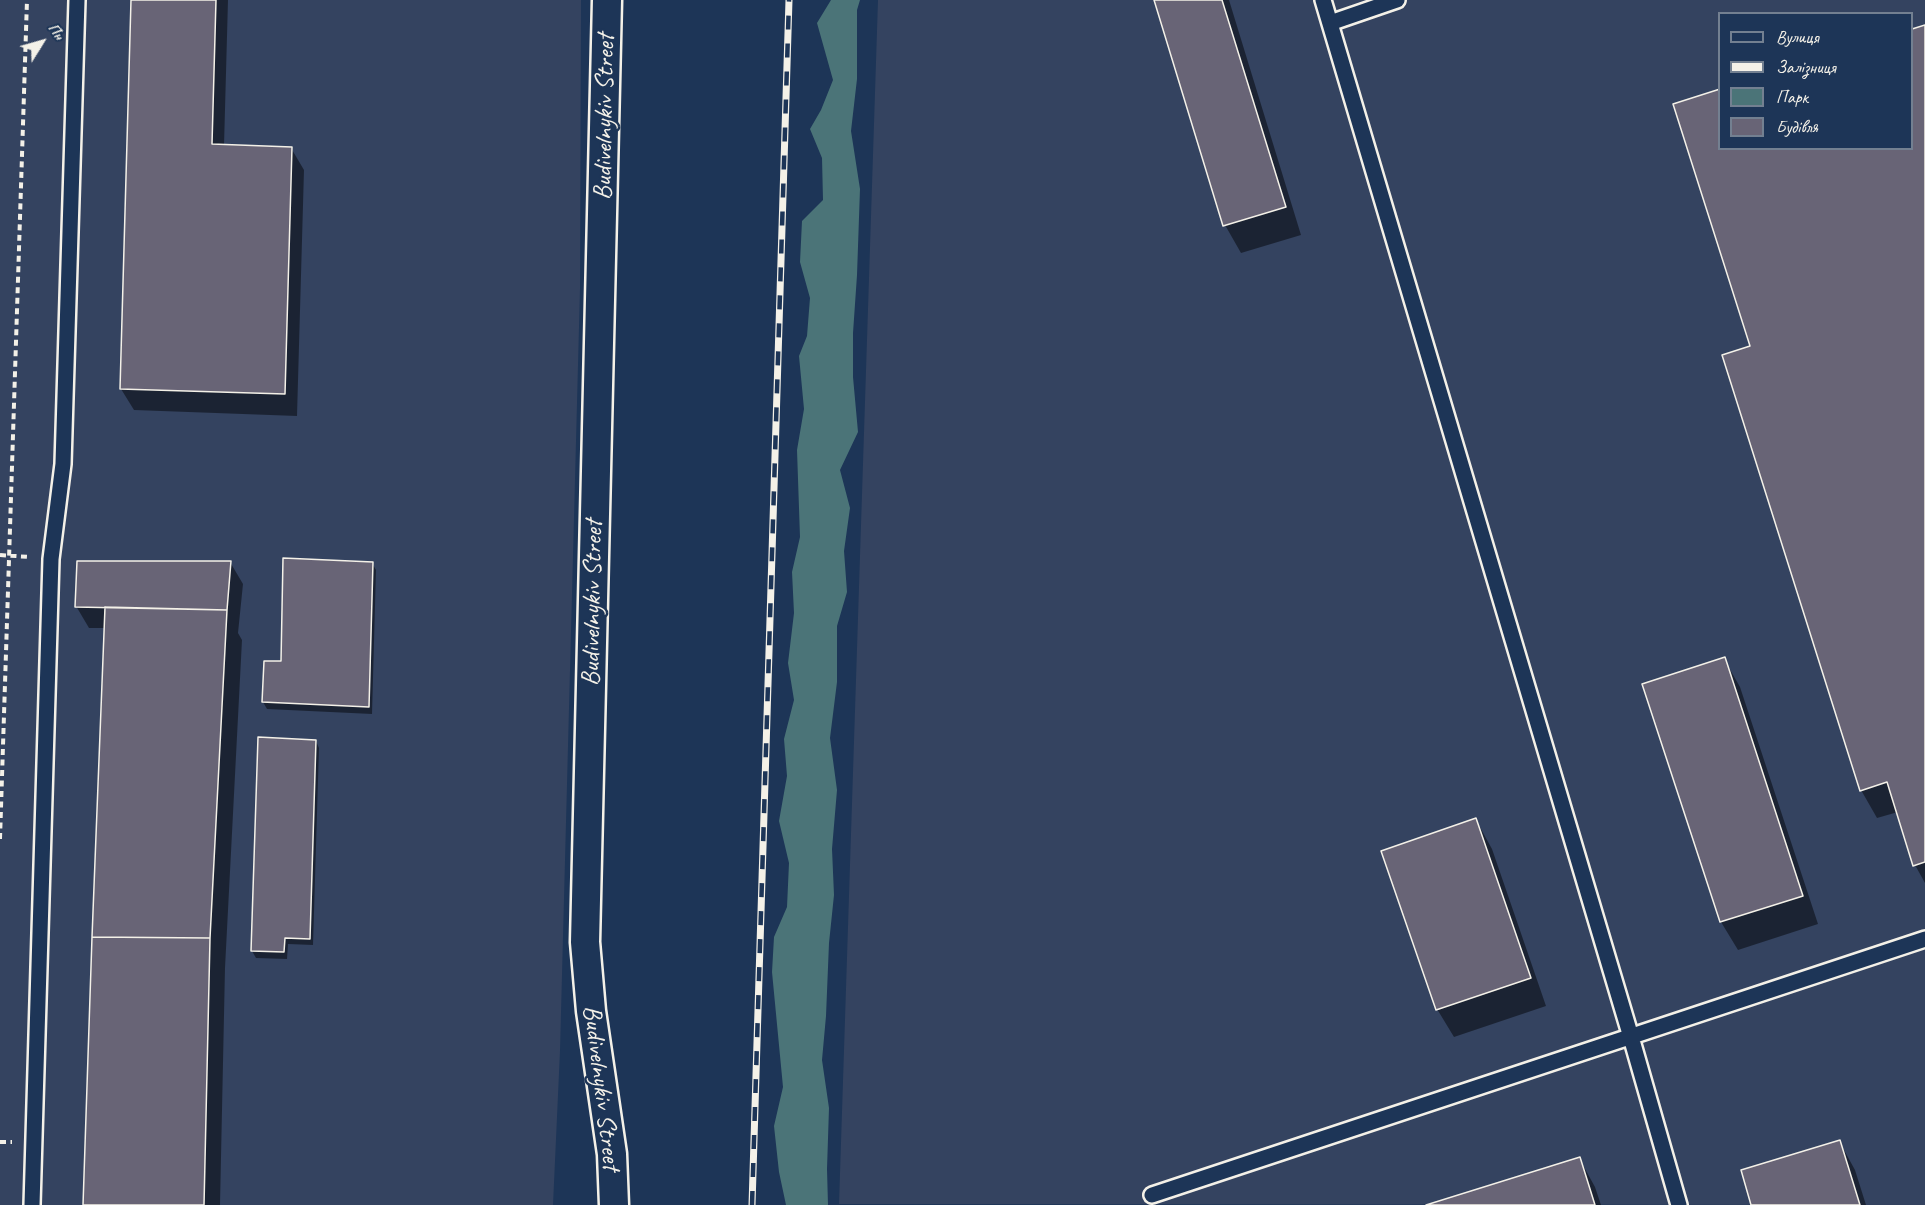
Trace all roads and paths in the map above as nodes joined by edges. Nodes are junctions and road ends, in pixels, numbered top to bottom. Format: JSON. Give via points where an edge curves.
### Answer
{"nodes":[{"id":1,"x":27,"y":0,"type":"edge"},
{"id":2,"x":77,"y":0,"type":"edge"},
{"id":3,"x":607,"y":0,"type":"edge"},
{"id":4,"x":1323,"y":0,"type":"edge"},
{"id":5,"x":1397,"y":0,"type":"edge"},
{"id":6,"x":1330,"y":23,"type":"junction"},
{"id":7,"x":0,"y":839,"type":"edge"},
{"id":8,"x":1925,"y":939,"type":"edge"},
{"id":9,"x":1631,"y":1037,"type":"junction"},
{"id":10,"x":1152,"y":1196,"type":"dead end"},
{"id":11,"x":32,"y":1205,"type":"edge"},
{"id":12,"x":614,"y":1205,"type":"edge"},
{"id":13,"x":1679,"y":1205,"type":"edge"}],
"edges":[{"from":1,"to":7,"type":"path"},
{"from":2,"to":11,"type":"lane","via":[[63,464],[51,558]]},
{"from":3,"to":12,"type":"street","name":"Budivelnykiv Street","via":[[585,942],[612,1154]]},
{"from":4,"to":6,"type":"lane"},
{"from":5,"to":6,"type":"lane"},
{"from":6,"to":9,"type":"lane"},
{"from":8,"to":9,"type":"lane"},
{"from":9,"to":10,"type":"lane"},
{"from":9,"to":13,"type":"lane"}]}
